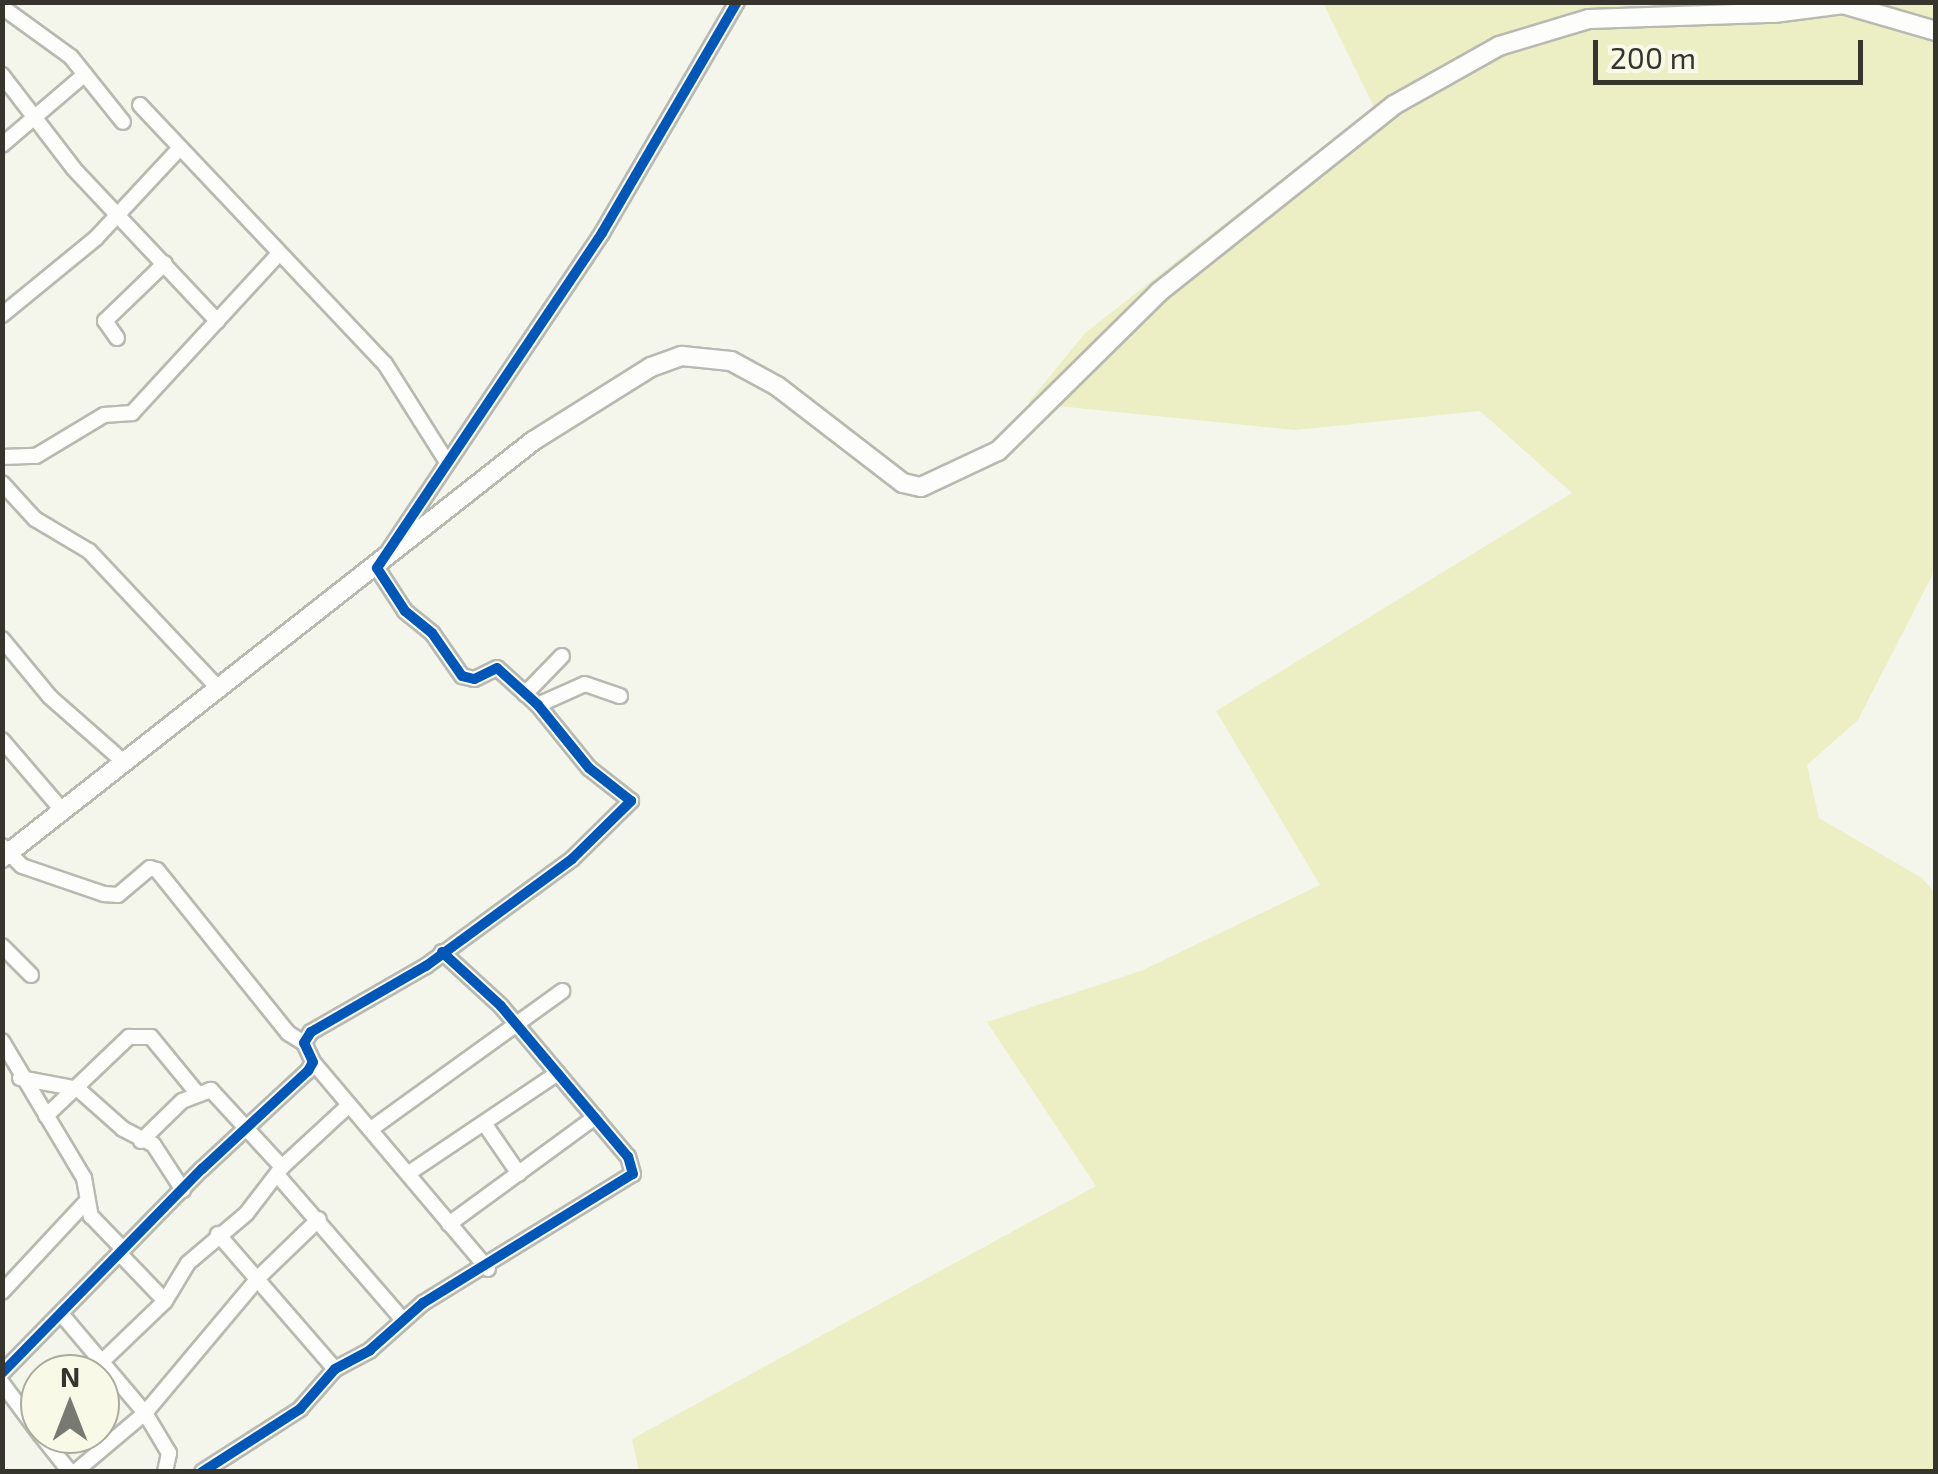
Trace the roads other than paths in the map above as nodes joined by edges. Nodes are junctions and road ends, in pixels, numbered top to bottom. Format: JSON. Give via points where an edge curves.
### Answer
{"nodes":[{"id":1,"x":737,"y":2,"type":"edge"},
{"id":2,"x":2,"y":7,"type":"edge"},
{"id":3,"x":1936,"y":30,"type":"edge"},
{"id":4,"x":85,"y":74,"type":"junction"},
{"id":5,"x":2,"y":75,"type":"edge"},
{"id":6,"x":140,"y":105,"type":"dead end"},
{"id":7,"x":40,"y":118,"type":"junction"},
{"id":8,"x":123,"y":122,"type":"dead end"},
{"id":9,"x":2,"y":144,"type":"edge"},
{"id":10,"x":180,"y":148,"type":"junction"},
{"id":11,"x":119,"y":212,"type":"junction"},
{"id":12,"x":277,"y":256,"type":"junction"},
{"id":13,"x":164,"y":264,"type":"junction"},
{"id":14,"x":2,"y":316,"type":"edge"},
{"id":15,"x":217,"y":321,"type":"junction"},
{"id":16,"x":117,"y":338,"type":"dead end"},
{"id":17,"x":2,"y":456,"type":"edge"},
{"id":18,"x":447,"y":462,"type":"junction"},
{"id":19,"x":2,"y":483,"type":"edge"},
{"id":20,"x":377,"y":568,"type":"junction"},
{"id":21,"x":2,"y":640,"type":"edge"},
{"id":22,"x":562,"y":656,"type":"dead end"},
{"id":23,"x":219,"y":689,"type":"junction"},
{"id":24,"x":525,"y":694,"type":"junction"},
{"id":25,"x":620,"y":696,"type":"dead end"},
{"id":26,"x":538,"y":705,"type":"junction"},
{"id":27,"x":2,"y":740,"type":"edge"},
{"id":28,"x":124,"y":762,"type":"junction"},
{"id":29,"x":62,"y":810,"type":"junction"},
{"id":30,"x":4,"y":852,"type":"edge"},
{"id":31,"x":2,"y":946,"type":"edge"},
{"id":32,"x":442,"y":952,"type":"junction"},
{"id":33,"x":31,"y":975,"type":"dead end"},
{"id":34,"x":562,"y":991,"type":"dead end"},
{"id":35,"x":517,"y":1024,"type":"junction"},
{"id":36,"x":2,"y":1041,"type":"edge"},
{"id":37,"x":304,"y":1044,"type":"junction"},
{"id":38,"x":313,"y":1062,"type":"junction"},
{"id":39,"x":558,"y":1073,"type":"junction"},
{"id":40,"x":20,"y":1078,"type":"junction"},
{"id":41,"x":78,"y":1089,"type":"junction"},
{"id":42,"x":197,"y":1093,"type":"junction"},
{"id":43,"x":348,"y":1106,"type":"junction"},
{"id":44,"x":46,"y":1116,"type":"junction"},
{"id":45,"x":595,"y":1117,"type":"junction"},
{"id":46,"x":486,"y":1126,"type":"junction"},
{"id":47,"x":248,"y":1128,"type":"junction"},
{"id":48,"x":371,"y":1129,"type":"junction"},
{"id":49,"x":140,"y":1141,"type":"junction"},
{"id":50,"x":281,"y":1172,"type":"junction"},
{"id":51,"x":410,"y":1172,"type":"junction"},
{"id":52,"x":520,"y":1174,"type":"junction"},
{"id":53,"x":183,"y":1190,"type":"junction"},
{"id":54,"x":86,"y":1202,"type":"junction"},
{"id":55,"x":319,"y":1219,"type":"junction"},
{"id":56,"x":450,"y":1224,"type":"junction"},
{"id":57,"x":218,"y":1234,"type":"junction"},
{"id":58,"x":122,"y":1252,"type":"junction"},
{"id":59,"x":488,"y":1268,"type":"junction"},
{"id":60,"x":259,"y":1278,"type":"junction"},
{"id":61,"x":2,"y":1292,"type":"edge"},
{"id":62,"x":164,"y":1301,"type":"junction"},
{"id":63,"x":62,"y":1316,"type":"junction"},
{"id":64,"x":403,"y":1320,"type":"junction"},
{"id":65,"x":96,"y":1354,"type":"edge"},
{"id":66,"x":111,"y":1354,"type":"edge"},
{"id":67,"x":334,"y":1369,"type":"junction"},
{"id":68,"x":2,"y":1374,"type":"edge"},
{"id":69,"x":120,"y":1383,"type":"edge"},
{"id":70,"x":2,"y":1384,"type":"edge"},
{"id":71,"x":20,"y":1406,"type":"edge"},
{"id":72,"x":145,"y":1413,"type":"junction"},
{"id":73,"x":72,"y":1472,"type":"edge"},
{"id":74,"x":165,"y":1472,"type":"edge"},
{"id":75,"x":202,"y":1472,"type":"edge"}],
"edges":[{"from":1,"to":18,"type":"street","via":[[602,233]]},
{"from":2,"to":4,"type":"street"},
{"from":3,"to":20,"type":"main road","via":[[1843,4],[1590,19],[1530,34],[1394,104],[1159,292],[1039,416],[961,472],[921,488],[904,483],[777,386],[730,361],[682,356],[590,400]]},
{"from":4,"to":7,"type":"street"},
{"from":4,"to":8,"type":"street"},
{"from":5,"to":7,"type":"street"},
{"from":6,"to":10,"type":"street"},
{"from":7,"to":9,"type":"street"},
{"from":7,"to":11,"type":"street","via":[[74,169]]},
{"from":10,"to":11,"type":"street"},
{"from":10,"to":12,"type":"street"},
{"from":11,"to":13,"type":"street"},
{"from":11,"to":14,"type":"street"},
{"from":12,"to":15,"type":"street"},
{"from":12,"to":18,"type":"street","via":[[386,364]]},
{"from":13,"to":15,"type":"street"},
{"from":13,"to":16,"type":"street","via":[[105,321]]},
{"from":15,"to":17,"type":"street","via":[[132,414],[104,414],[36,456]]},
{"from":18,"to":20,"type":"street"},
{"from":19,"to":23,"type":"street","via":[[35,518],[89,551]]},
{"from":20,"to":23,"type":"main road"},
{"from":20,"to":24,"type":"street","via":[[404,611],[432,633],[465,678],[494,667]]},
{"from":21,"to":28,"type":"street","via":[[50,697]]},
{"from":22,"to":24,"type":"street"},
{"from":23,"to":28,"type":"main road"},
{"from":24,"to":26,"type":"street"},
{"from":25,"to":26,"type":"street","via":[[585,684]]},
{"from":26,"to":32,"type":"street","via":[[589,768],[631,800],[572,859]]},
{"from":27,"to":29,"type":"street"},
{"from":28,"to":29,"type":"main road"},
{"from":29,"to":30,"type":"main road"},
{"from":30,"to":37,"type":"street","via":[[22,866],[118,896],[150,868],[157,870],[288,1033]]},
{"from":31,"to":33,"type":"street"},
{"from":32,"to":35,"type":"street"},
{"from":32,"to":37,"type":"street","via":[[401,984],[337,1012]]},
{"from":34,"to":35,"type":"street"},
{"from":35,"to":39,"type":"street"},
{"from":35,"to":48,"type":"street"},
{"from":36,"to":40,"type":"street"},
{"from":37,"to":38,"type":"street"},
{"from":38,"to":43,"type":"street"},
{"from":38,"to":47,"type":"street"},
{"from":39,"to":45,"type":"street"},
{"from":39,"to":46,"type":"street"},
{"from":40,"to":41,"type":"street"},
{"from":40,"to":44,"type":"street"},
{"from":41,"to":42,"type":"street","via":[[113,1046],[151,1037]]},
{"from":41,"to":44,"type":"street"},
{"from":41,"to":49,"type":"street"},
{"from":42,"to":47,"type":"street","via":[[220,1093]]},
{"from":42,"to":49,"type":"street"},
{"from":43,"to":48,"type":"street"},
{"from":43,"to":50,"type":"street"},
{"from":44,"to":54,"type":"street","via":[[84,1178]]},
{"from":45,"to":52,"type":"street"},
{"from":45,"to":59,"type":"street","via":[[633,1174]]},
{"from":46,"to":51,"type":"street"},
{"from":46,"to":52,"type":"street"},
{"from":47,"to":50,"type":"street"},
{"from":47,"to":53,"type":"street"},
{"from":48,"to":51,"type":"street"},
{"from":49,"to":53,"type":"street","via":[[153,1144]]},
{"from":50,"to":55,"type":"street"},
{"from":50,"to":57,"type":"street"},
{"from":51,"to":56,"type":"street"},
{"from":52,"to":56,"type":"street"},
{"from":53,"to":58,"type":"street"},
{"from":54,"to":58,"type":"street"},
{"from":54,"to":61,"type":"street"},
{"from":55,"to":60,"type":"street"},
{"from":55,"to":64,"type":"street"},
{"from":56,"to":59,"type":"street"},
{"from":57,"to":60,"type":"street"},
{"from":57,"to":62,"type":"street"},
{"from":58,"to":62,"type":"street"},
{"from":58,"to":63,"type":"street"},
{"from":59,"to":64,"type":"street"},
{"from":60,"to":67,"type":"street"},
{"from":60,"to":72,"type":"street"},
{"from":62,"to":66,"type":"street"},
{"from":63,"to":65,"type":"street"},
{"from":63,"to":68,"type":"street"},
{"from":64,"to":67,"type":"street","via":[[370,1350]]},
{"from":67,"to":75,"type":"street","via":[[300,1409]]},
{"from":69,"to":72,"type":"street"},
{"from":70,"to":71,"type":"street"},
{"from":72,"to":73,"type":"street"},
{"from":72,"to":74,"type":"street","via":[[169,1453]]}]}
